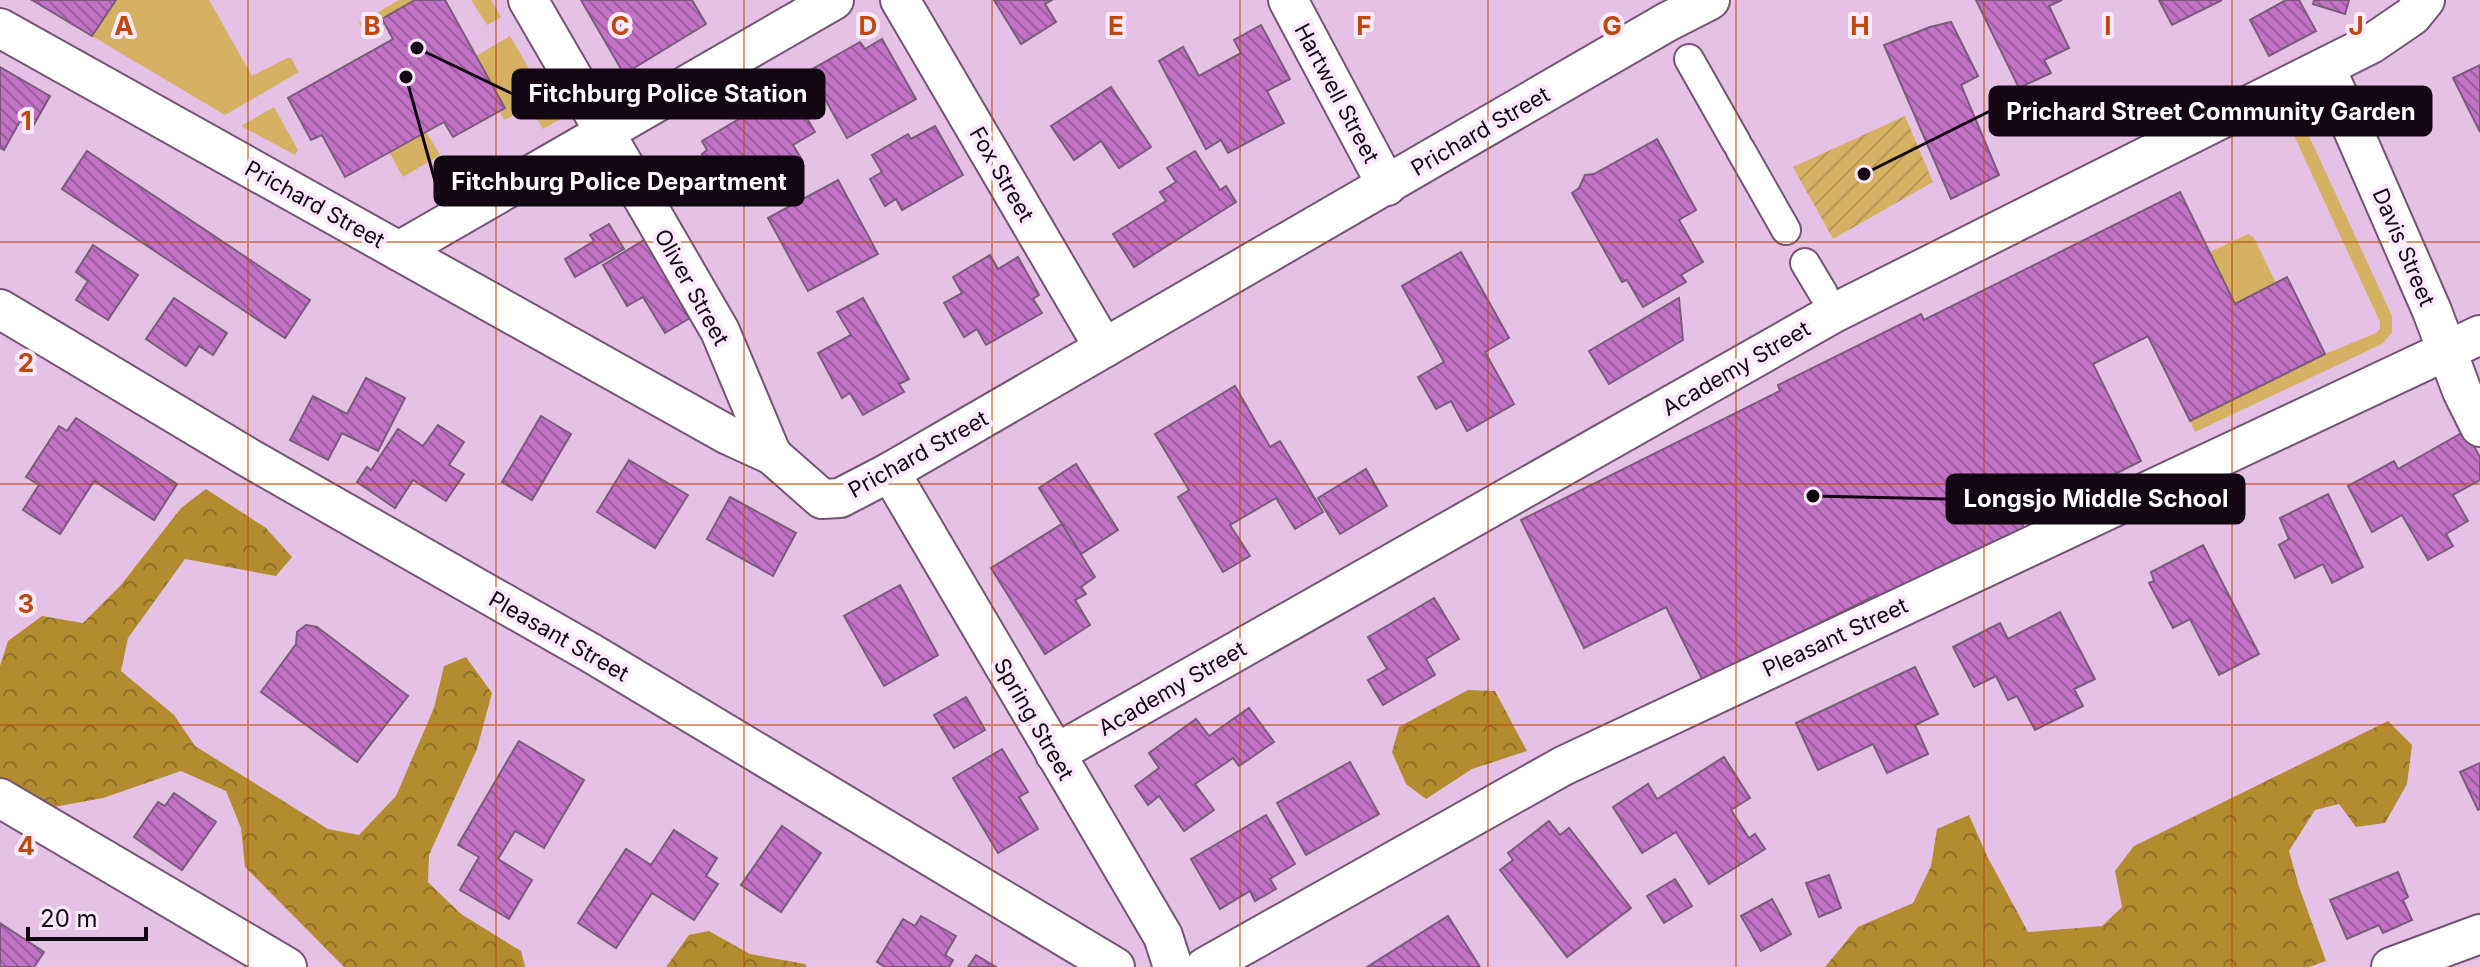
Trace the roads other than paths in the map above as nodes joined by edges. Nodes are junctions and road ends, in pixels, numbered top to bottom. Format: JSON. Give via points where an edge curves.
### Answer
{"nodes":[{"id":1,"x":528,"y":0,"type":"edge"},
{"id":2,"x":834,"y":0,"type":"edge"},
{"id":3,"x":900,"y":0,"type":"edge"},
{"id":4,"x":1288,"y":0,"type":"edge"},
{"id":5,"x":1710,"y":0,"type":"edge"},
{"id":6,"x":2425,"y":0,"type":"edge"},
{"id":7,"x":0,"y":28,"type":"edge"},
{"id":8,"x":1673,"y":32,"type":"edge"},
{"id":9,"x":2326,"y":68,"type":"junction"},
{"id":10,"x":605,"y":133,"type":"junction"},
{"id":11,"x":1387,"y":186,"type":"junction"},
{"id":12,"x":1786,"y":230,"type":"dead end"},
{"id":13,"x":399,"y":251,"type":"junction"},
{"id":14,"x":1805,"y":263,"type":"dead end"},
{"id":15,"x":1823,"y":293,"type":"dead end"},
{"id":16,"x":0,"y":309,"type":"edge"},
{"id":17,"x":2464,"y":344,"type":"edge"},
{"id":18,"x":1104,"y":348,"type":"junction"},
{"id":19,"x":2480,"y":427,"type":"edge"},
{"id":20,"x":772,"y":455,"type":"junction"},
{"id":21,"x":890,"y":472,"type":"junction"},
{"id":22,"x":1055,"y":754,"type":"junction"},
{"id":23,"x":0,"y":798,"type":"edge"},
{"id":24,"x":2480,"y":934,"type":"edge"},
{"id":25,"x":287,"y":967,"type":"edge"},
{"id":26,"x":1115,"y":967,"type":"edge"},
{"id":27,"x":1173,"y":967,"type":"edge"},
{"id":28,"x":1205,"y":967,"type":"edge"},
{"id":29,"x":2391,"y":967,"type":"edge"}],
"edges":[{"from":1,"to":10,"type":"street","name":"Oliver Street"},
{"from":2,"to":10,"type":"street"},
{"from":3,"to":18,"type":"street","name":"Fox Street"},
{"from":4,"to":11,"type":"street","name":"Hartwell Street"},
{"from":5,"to":8,"type":"street","name":"Prichard Street"},
{"from":6,"to":9,"type":"street","name":"Academy Street","via":[[2394,30]]},
{"from":7,"to":13,"type":"street","name":"Prichard Street"},
{"from":8,"to":11,"type":"street","name":"Prichard Street"},
{"from":8,"to":12,"type":"street"},
{"from":9,"to":17,"type":"street","name":"Davis Street","via":[[2432,311]]},
{"from":9,"to":22,"type":"street","name":"Academy Street","via":[[1834,313]]},
{"from":10,"to":13,"type":"street"},
{"from":10,"to":20,"type":"street","name":"Oliver Street","via":[[720,331]]},
{"from":11,"to":18,"type":"street","name":"Prichard Street"},
{"from":13,"to":20,"type":"street","name":"Prichard Street"},
{"from":14,"to":15,"type":"street"},
{"from":16,"to":26,"type":"street","name":"Pleasant Street","via":[[591,653]]},
{"from":17,"to":19,"type":"street","name":"Davis Street","via":[[2462,391]]},
{"from":17,"to":28,"type":"street","name":"Pleasant Street","via":[[1563,766]]},
{"from":18,"to":21,"type":"street","name":"Prichard Street"},
{"from":20,"to":21,"type":"street","name":"Prichard Street","via":[[822,499],[840,498]]},
{"from":21,"to":22,"type":"street","name":"Spring Street"},
{"from":22,"to":27,"type":"street","name":"Spring Street","via":[[1163,936]]},
{"from":23,"to":25,"type":"street"},
{"from":24,"to":29,"type":"street"}]}
